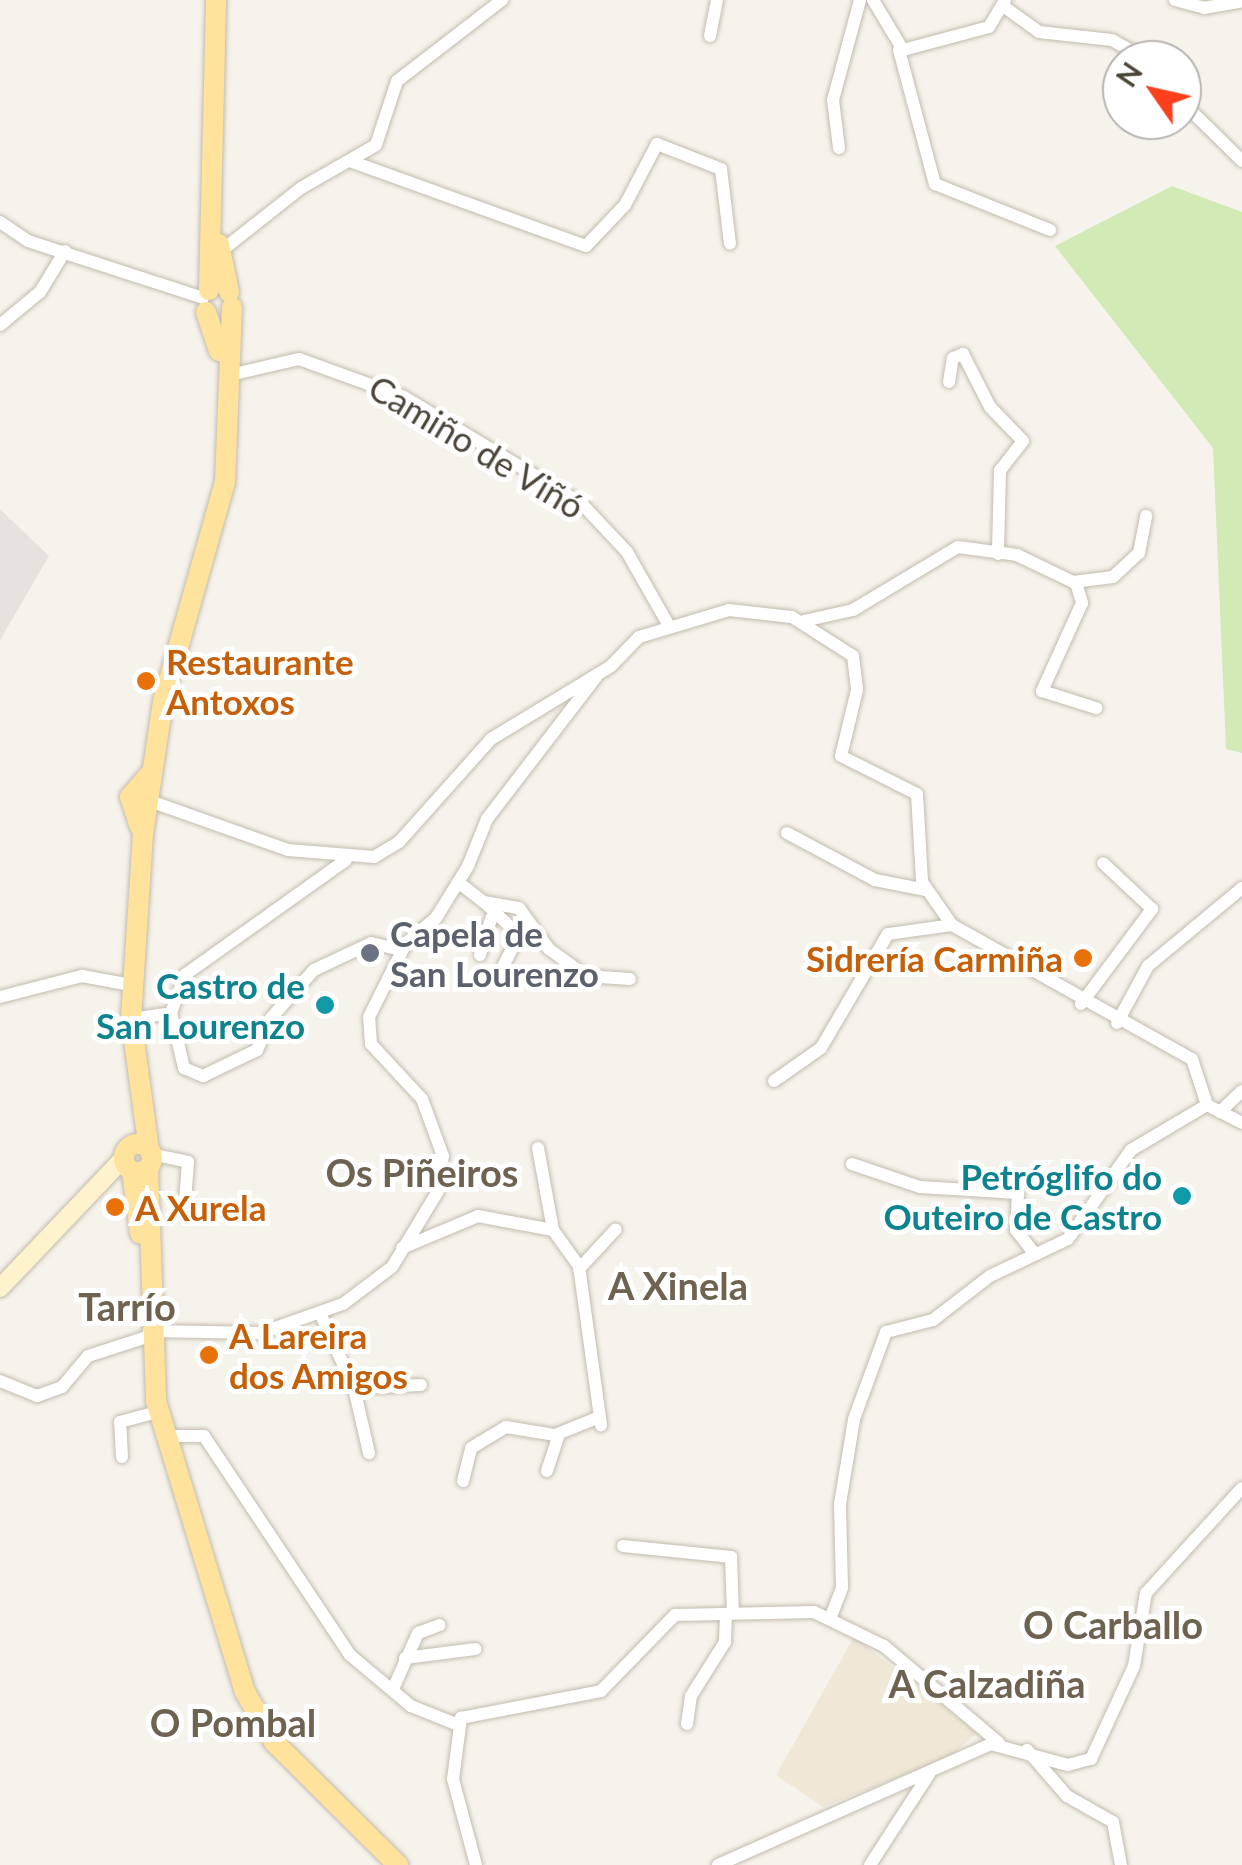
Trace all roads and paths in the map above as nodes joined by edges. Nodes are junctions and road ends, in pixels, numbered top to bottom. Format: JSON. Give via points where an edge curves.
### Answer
{"nodes":[{"id":1,"x":502,"y":0,"type":"edge"},
{"id":2,"x":717,"y":0,"type":"edge"},
{"id":3,"x":860,"y":0,"type":"edge"},
{"id":4,"x":873,"y":0,"type":"edge"},
{"id":5,"x":1174,"y":0,"type":"edge"},
{"id":6,"x":216,"y":1,"type":"edge"},
{"id":7,"x":1242,"y":1,"type":"edge"},
{"id":8,"x":1004,"y":3,"type":"edge"},
{"id":9,"x":710,"y":36,"type":"dead end"},
{"id":10,"x":1112,"y":40,"type":"edge"},
{"id":11,"x":899,"y":50,"type":"junction"},
{"id":12,"x":1202,"y":122,"type":"edge"},
{"id":13,"x":839,"y":148,"type":"dead end"},
{"id":14,"x":350,"y":161,"type":"junction"},
{"id":15,"x":1242,"y":162,"type":"edge"},
{"id":16,"x":211,"y":187,"type":"junction"},
{"id":17,"x":0,"y":222,"type":"edge"},
{"id":18,"x":1050,"y":230,"type":"dead end"},
{"id":19,"x":730,"y":243,"type":"dead end"},
{"id":20,"x":224,"y":250,"type":"junction"},
{"id":21,"x":65,"y":251,"type":"junction"},
{"id":22,"x":216,"y":300,"type":"junction"},
{"id":23,"x":0,"y":325,"type":"edge"},
{"id":24,"x":230,"y":374,"type":"junction"},
{"id":25,"x":949,"y":382,"type":"dead end"},
{"id":26,"x":229,"y":422,"type":"junction"},
{"id":27,"x":1146,"y":516,"type":"dead end"},
{"id":28,"x":998,"y":554,"type":"junction"},
{"id":29,"x":1076,"y":583,"type":"junction"},
{"id":30,"x":804,"y":621,"type":"junction"},
{"id":31,"x":669,"y":626,"type":"junction"},
{"id":32,"x":597,"y":674,"type":"junction"},
{"id":33,"x":1096,"y":708,"type":"dead end"},
{"id":34,"x":138,"y":799,"type":"junction"},
{"id":35,"x":786,"y":833,"type":"dead end"},
{"id":36,"x":346,"y":860,"type":"junction"},
{"id":37,"x":1103,"y":863,"type":"dead end"},
{"id":38,"x":458,"y":882,"type":"junction"},
{"id":39,"x":1242,"y":888,"type":"edge"},
{"id":40,"x":926,"y":890,"type":"junction"},
{"id":41,"x":484,"y":902,"type":"junction"},
{"id":42,"x":491,"y":918,"type":"junction"},
{"id":43,"x":952,"y":925,"type":"junction"},
{"id":44,"x":402,"y":950,"type":"junction"},
{"id":45,"x":480,"y":955,"type":"dead end"},
{"id":46,"x":503,"y":966,"type":"dead end"},
{"id":47,"x":630,"y":979,"type":"dead end"},
{"id":48,"x":130,"y":985,"type":"junction"},
{"id":49,"x":0,"y":997,"type":"edge"},
{"id":50,"x":1081,"y":1004,"type":"junction"},
{"id":51,"x":171,"y":1012,"type":"junction"},
{"id":52,"x":131,"y":1019,"type":"junction"},
{"id":53,"x":1118,"y":1023,"type":"junction"},
{"id":54,"x":774,"y":1081,"type":"dead end"},
{"id":55,"x":1242,"y":1091,"type":"edge"},
{"id":56,"x":1214,"y":1108,"type":"junction"},
{"id":57,"x":1242,"y":1123,"type":"edge"},
{"id":58,"x":538,"y":1148,"type":"dead end"},
{"id":59,"x":852,"y":1164,"type":"dead end"},
{"id":60,"x":135,"y":1166,"type":"junction"},
{"id":61,"x":184,"y":1214,"type":"dead end"},
{"id":62,"x":616,"y":1229,"type":"dead end"},
{"id":63,"x":553,"y":1230,"type":"junction"},
{"id":64,"x":402,"y":1248,"type":"junction"},
{"id":65,"x":1033,"y":1252,"type":"junction"},
{"id":66,"x":579,"y":1269,"type":"junction"},
{"id":67,"x":0,"y":1288,"type":"edge"},
{"id":68,"x":148,"y":1293,"type":"junction"},
{"id":69,"x":320,"y":1313,"type":"junction"},
{"id":70,"x":149,"y":1333,"type":"junction"},
{"id":71,"x":0,"y":1381,"type":"edge"},
{"id":72,"x":421,"y":1385,"type":"dead end"},
{"id":73,"x":354,"y":1388,"type":"junction"},
{"id":74,"x":158,"y":1412,"type":"junction"},
{"id":75,"x":559,"y":1434,"type":"junction"},
{"id":76,"x":165,"y":1436,"type":"junction"},
{"id":77,"x":369,"y":1452,"type":"dead end"},
{"id":78,"x":122,"y":1458,"type":"dead end"},
{"id":79,"x":547,"y":1472,"type":"dead end"},
{"id":80,"x":463,"y":1481,"type":"dead end"},
{"id":81,"x":1242,"y":1488,"type":"edge"},
{"id":82,"x":623,"y":1546,"type":"dead end"},
{"id":83,"x":730,"y":1615,"type":"junction"},
{"id":84,"x":830,"y":1620,"type":"junction"},
{"id":85,"x":440,"y":1625,"type":"dead end"},
{"id":86,"x":475,"y":1650,"type":"dead end"},
{"id":87,"x":405,"y":1658,"type":"junction"},
{"id":88,"x":393,"y":1689,"type":"junction"},
{"id":89,"x":456,"y":1724,"type":"junction"},
{"id":90,"x":686,"y":1724,"type":"dead end"},
{"id":91,"x":1004,"y":1743,"type":"junction"},
{"id":92,"x":1026,"y":1748,"type":"junction"},
{"id":93,"x":930,"y":1774,"type":"junction"},
{"id":94,"x":398,"y":1865,"type":"edge"},
{"id":95,"x":476,"y":1865,"type":"edge"},
{"id":96,"x":718,"y":1865,"type":"edge"},
{"id":97,"x":870,"y":1865,"type":"edge"},
{"id":98,"x":1121,"y":1865,"type":"edge"}],
"edges":[{"from":1,"to":14,"type":"street","via":[[402,74],[380,140]]},
{"from":2,"to":9,"type":"street"},
{"from":3,"to":13,"type":"street","via":[[833,100]]},
{"from":4,"to":11,"type":"street"},
{"from":5,"to":7,"type":"street","via":[[1204,8]]},
{"from":6,"to":16,"type":"main road"},
{"from":8,"to":10,"type":"street","via":[[1039,32]]},
{"from":8,"to":11,"type":"street","via":[[989,27]]},
{"from":11,"to":18,"type":"street","via":[[935,184]]},
{"from":12,"to":15,"type":"street"},
{"from":14,"to":19,"type":"street","via":[[586,246],[625,205],[658,144],[721,170]]},
{"from":14,"to":20,"type":"street"},
{"from":16,"to":20,"type":"main road"},
{"from":16,"to":22,"type":"main road"},
{"from":17,"to":21,"type":"street"},
{"from":20,"to":22,"type":"main road"},
{"from":21,"to":22,"type":"street"},
{"from":21,"to":23,"type":"street","via":[[40,292]]},
{"from":22,"to":24,"type":"main road"},
{"from":22,"to":26,"type":"main road"},
{"from":24,"to":26,"type":"main road"},
{"from":24,"to":31,"type":"street","name":"Camiño de Viñó","via":[[299,360],[404,397],[582,504],[627,552]]},
{"from":25,"to":28,"type":"street","via":[[953,358],[963,354],[990,407],[1022,441],[1000,470]]},
{"from":26,"to":34,"type":"main road","via":[[220,509]]},
{"from":27,"to":29,"type":"street","via":[[1129,571]]},
{"from":28,"to":29,"type":"street"},
{"from":28,"to":30,"type":"street","via":[[950,550],[854,610]]},
{"from":29,"to":33,"type":"street","via":[[1082,603],[1042,691]]},
{"from":30,"to":31,"type":"street","via":[[729,610]]},
{"from":30,"to":40,"type":"street","via":[[844,645],[857,667],[841,756],[922,802]]},
{"from":31,"to":32,"type":"street","via":[[638,638]]},
{"from":32,"to":36,"type":"street","via":[[491,739],[388,851]]},
{"from":32,"to":38,"type":"street","via":[[487,819]]},
{"from":34,"to":36,"type":"street","via":[[288,850]]},
{"from":34,"to":48,"type":"main road","via":[[142,834]]},
{"from":35,"to":40,"type":"street","via":[[874,880]]},
{"from":36,"to":51,"type":"street","via":[[185,974]]},
{"from":37,"to":50,"type":"street","via":[[1152,909]]},
{"from":38,"to":41,"type":"street"},
{"from":38,"to":44,"type":"street"},
{"from":39,"to":53,"type":"street","via":[[1148,966]]},
{"from":40,"to":43,"type":"street"},
{"from":41,"to":42,"type":"street"},
{"from":41,"to":47,"type":"street","via":[[519,908],[549,949],[593,979]]},
{"from":42,"to":45,"type":"street"},
{"from":42,"to":46,"type":"street","via":[[520,940]]},
{"from":43,"to":50,"type":"street"},
{"from":43,"to":54,"type":"street","via":[[888,934],[821,1048]]},
{"from":44,"to":51,"type":"street","via":[[372,943],[314,970],[277,1009],[257,1050],[204,1076],[184,1068]]},
{"from":44,"to":64,"type":"street","via":[[368,1034],[433,1117],[443,1172]]},
{"from":48,"to":49,"type":"street","via":[[70,977]]},
{"from":48,"to":52,"type":"main road"},
{"from":50,"to":53,"type":"street"},
{"from":51,"to":52,"type":"street"},
{"from":52,"to":60,"type":"main road"},
{"from":53,"to":56,"type":"street","via":[[1200,1064]]},
{"from":55,"to":56,"type":"street"},
{"from":56,"to":57,"type":"street"},
{"from":56,"to":65,"type":"street","via":[[1131,1150],[1088,1221]]},
{"from":58,"to":63,"type":"street"},
{"from":59,"to":65,"type":"street","via":[[920,1187],[1018,1194],[1016,1230]]},
{"from":60,"to":61,"type":"street","via":[[188,1162]]},
{"from":60,"to":67,"type":"street"},
{"from":60,"to":68,"type":"main road"},
{"from":60,"to":68,"type":"main road"},
{"from":62,"to":66,"type":"street"},
{"from":63,"to":64,"type":"street","via":[[478,1216]]},
{"from":63,"to":66,"type":"street"},
{"from":64,"to":69,"type":"street","via":[[372,1286]]},
{"from":65,"to":84,"type":"street","via":[[934,1320],[886,1332],[854,1419],[840,1504],[842,1588]]},
{"from":66,"to":75,"type":"street","via":[[599,1422]]},
{"from":68,"to":70,"type":"main road"},
{"from":69,"to":70,"type":"street","via":[[236,1338]]},
{"from":69,"to":73,"type":"street"},
{"from":70,"to":71,"type":"street","via":[[88,1356],[62,1387],[36,1396]]},
{"from":70,"to":74,"type":"main road"},
{"from":72,"to":73,"type":"street"},
{"from":73,"to":77,"type":"street"},
{"from":74,"to":76,"type":"main road"},
{"from":74,"to":78,"type":"street","via":[[120,1422]]},
{"from":75,"to":79,"type":"street"},
{"from":75,"to":80,"type":"street","via":[[506,1426],[471,1448]]},
{"from":76,"to":88,"type":"street","via":[[198,1433],[212,1445],[350,1656]]},
{"from":76,"to":94,"type":"main road","via":[[257,1718]]},
{"from":81,"to":92,"type":"street","via":[[1146,1592],[1134,1666],[1098,1753],[1068,1765]]},
{"from":82,"to":83,"type":"street","via":[[730,1557]]},
{"from":83,"to":84,"type":"street","via":[[792,1608]]},
{"from":83,"to":89,"type":"street","via":[[668,1618],[602,1690],[476,1710]]},
{"from":83,"to":90,"type":"street","via":[[725,1642],[692,1696]]},
{"from":84,"to":91,"type":"street","via":[[884,1646]]},
{"from":85,"to":87,"type":"street","via":[[418,1632]]},
{"from":86,"to":87,"type":"street"},
{"from":87,"to":88,"type":"street"},
{"from":88,"to":89,"type":"street"},
{"from":89,"to":95,"type":"street","via":[[453,1779]]},
{"from":91,"to":92,"type":"street"},
{"from":91,"to":93,"type":"street"},
{"from":92,"to":98,"type":"street","via":[[1067,1796],[1113,1822]]},
{"from":93,"to":96,"type":"street"},
{"from":93,"to":97,"type":"street"}]}
